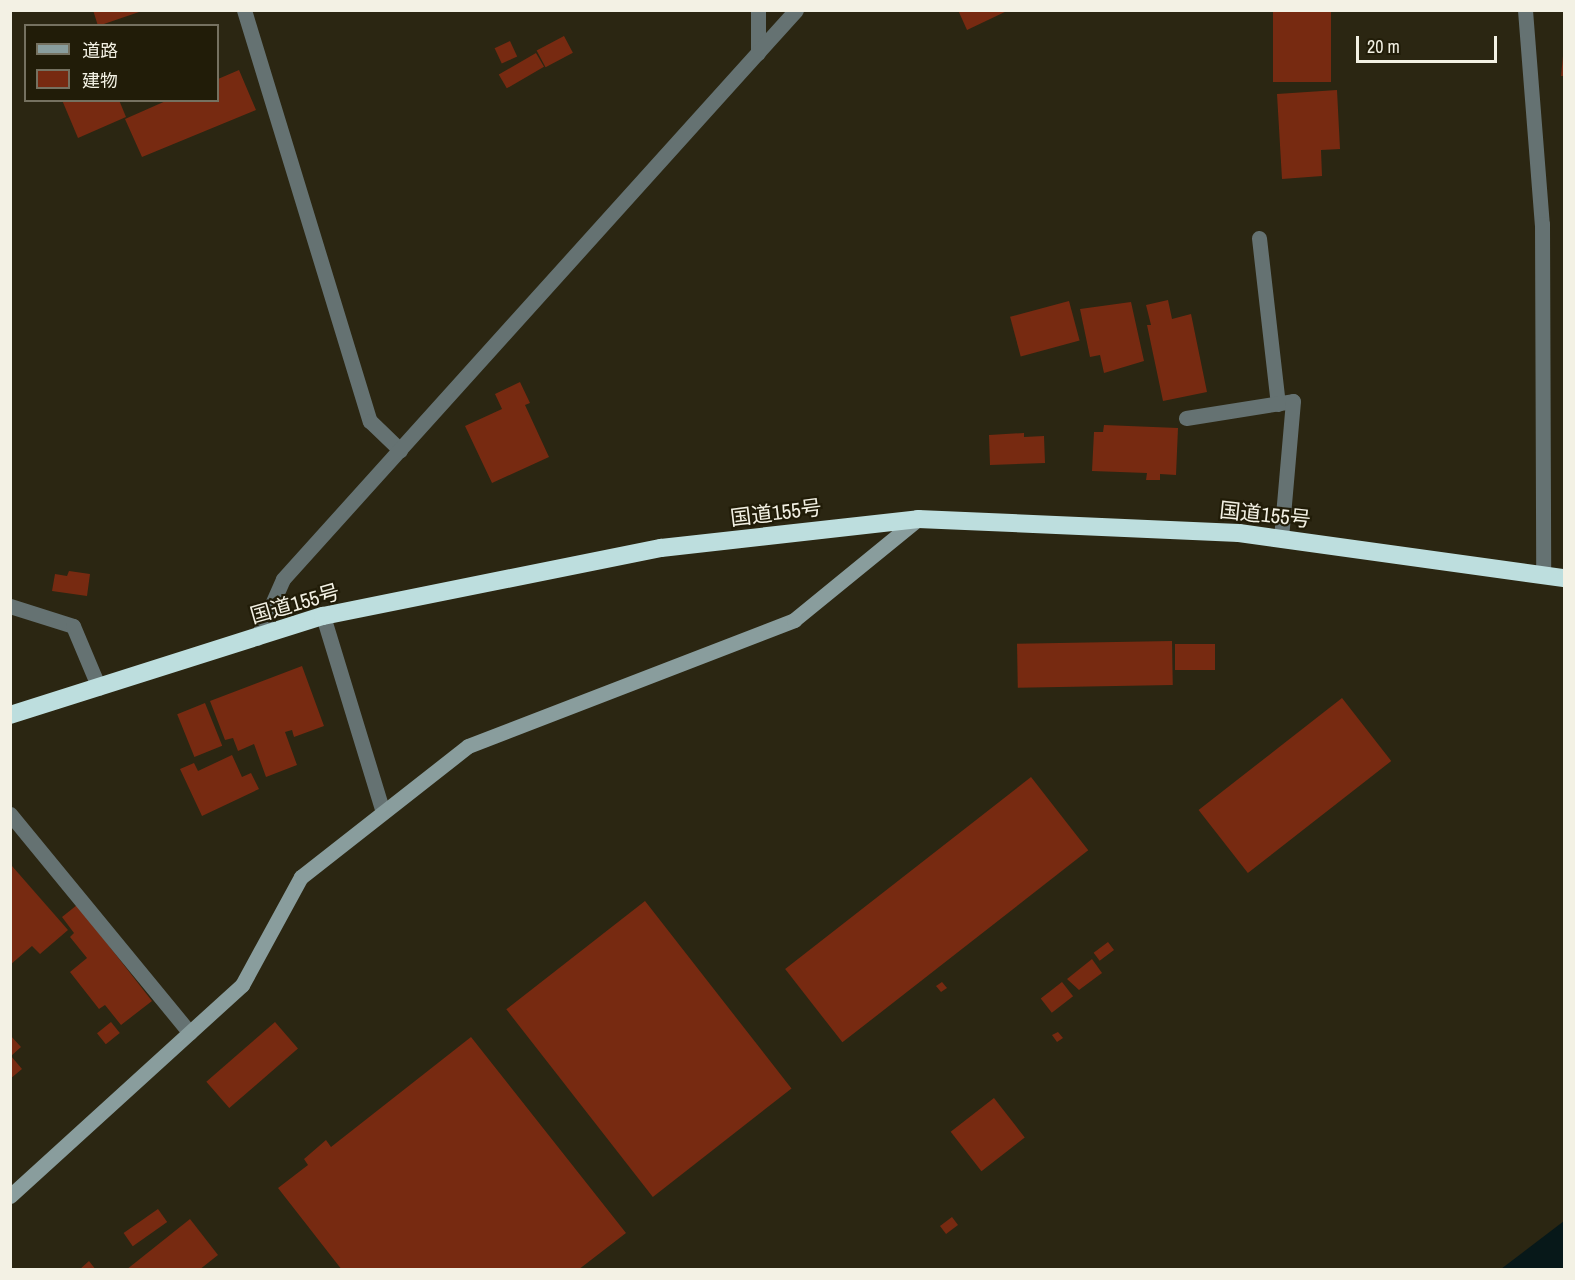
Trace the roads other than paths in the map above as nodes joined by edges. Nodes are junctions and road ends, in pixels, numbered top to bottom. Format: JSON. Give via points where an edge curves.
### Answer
{"nodes":[{"id":1,"x":244,"y":10,"type":"edge"},
{"id":2,"x":758,"y":10,"type":"edge"},
{"id":3,"x":796,"y":10,"type":"edge"},
{"id":4,"x":1525,"y":10,"type":"edge"},
{"id":5,"x":758,"y":53,"type":"junction"},
{"id":6,"x":1259,"y":238,"type":"dead end"},
{"id":7,"x":1278,"y":404,"type":"junction"},
{"id":8,"x":1186,"y":418,"type":"dead end"},
{"id":9,"x":400,"y":450,"type":"junction"},
{"id":10,"x":918,"y":519,"type":"junction"},
{"id":11,"x":1281,"y":539,"type":"junction"},
{"id":12,"x":1543,"y":575,"type":"junction"},
{"id":13,"x":1564,"y":578,"type":"edge"},
{"id":14,"x":10,"y":606,"type":"edge"},
{"id":15,"x":323,"y":616,"type":"junction"},
{"id":16,"x":257,"y":638,"type":"junction"},
{"id":17,"x":99,"y":688,"type":"junction"},
{"id":18,"x":10,"y":716,"type":"edge"},
{"id":19,"x":383,"y":812,"type":"junction"},
{"id":20,"x":10,"y":813,"type":"edge"},
{"id":21,"x":190,"y":1033,"type":"junction"},
{"id":22,"x":10,"y":1196,"type":"edge"}],
"edges":[{"from":1,"to":9,"type":"street","via":[[370,422]]},
{"from":2,"to":5,"type":"street"},
{"from":3,"to":5,"type":"street"},
{"from":4,"to":12,"type":"street","via":[[1542,224]]},
{"from":5,"to":9,"type":"street"},
{"from":6,"to":7,"type":"street"},
{"from":7,"to":8,"type":"street"},
{"from":7,"to":11,"type":"street","via":[[1293,401]]},
{"from":9,"to":16,"type":"street","via":[[283,579]]},
{"from":10,"to":11,"type":"highway","name":"国道155号","via":[[1239,533]]},
{"from":10,"to":15,"type":"highway","name":"国道155号","via":[[661,548]]},
{"from":10,"to":19,"type":"street","via":[[794,620],[468,746]]},
{"from":11,"to":12,"type":"highway","name":"国道155号"},
{"from":12,"to":13,"type":"highway","name":"国道155号"},
{"from":14,"to":17,"type":"street","via":[[73,626]]},
{"from":15,"to":16,"type":"highway","name":"国道155号"},
{"from":15,"to":19,"type":"street"},
{"from":16,"to":17,"type":"highway","name":"国道155号"},
{"from":17,"to":18,"type":"highway","name":"国道155号"},
{"from":19,"to":21,"type":"street","via":[[301,877],[242,985]]},
{"from":20,"to":21,"type":"street"},
{"from":21,"to":22,"type":"street"}]}
